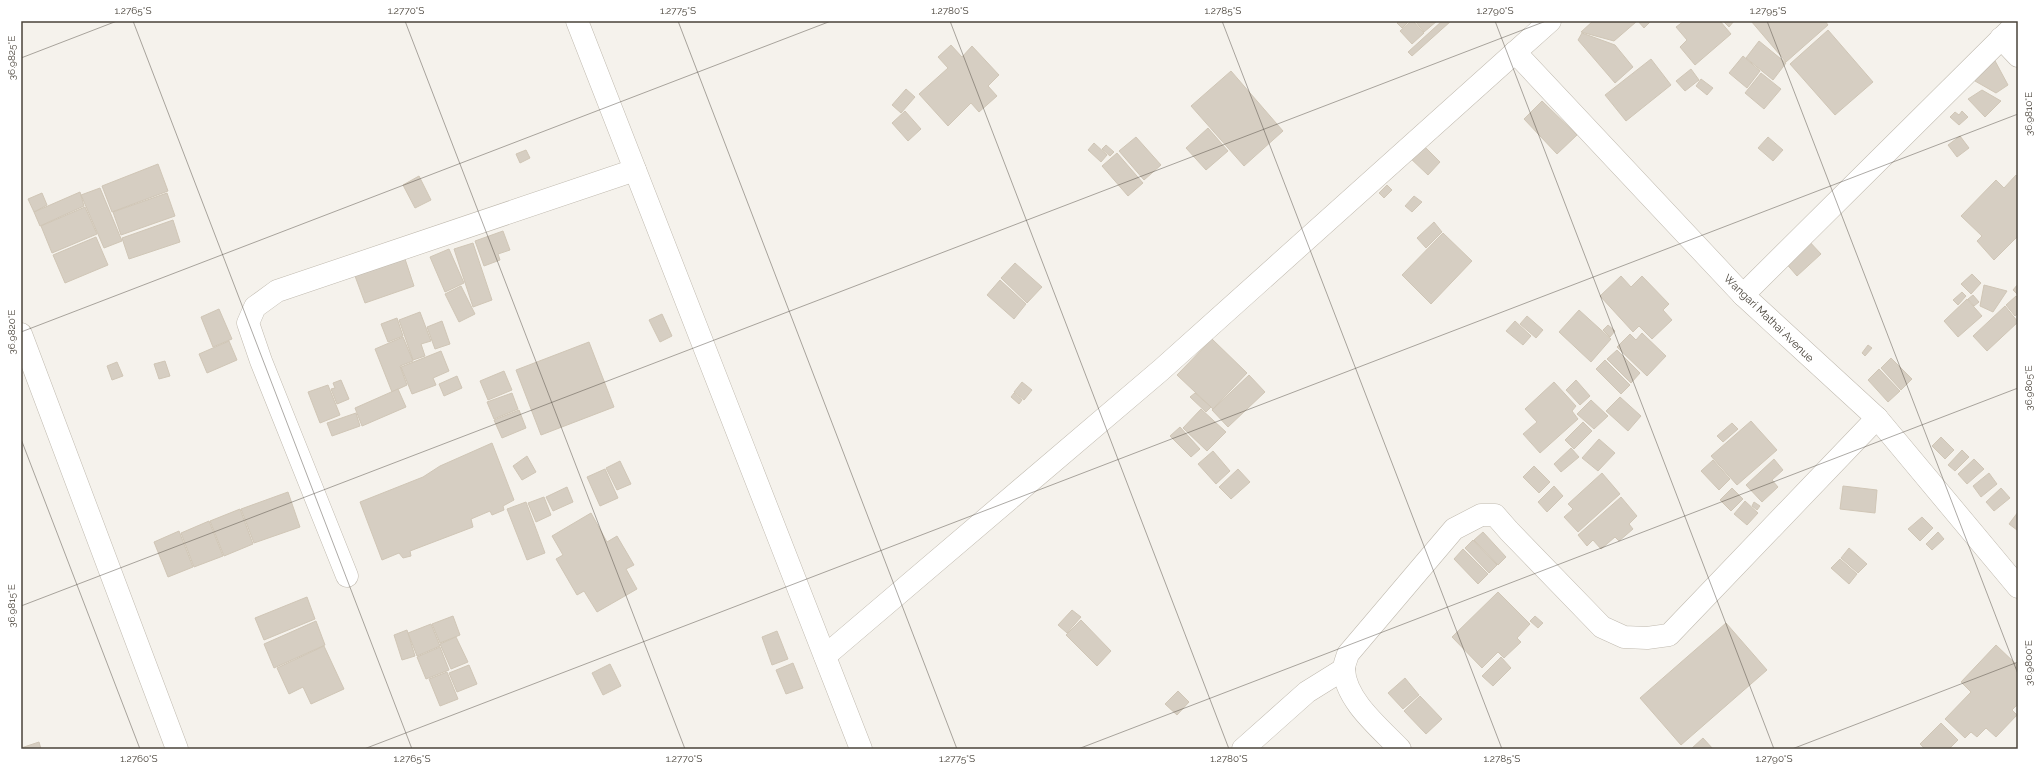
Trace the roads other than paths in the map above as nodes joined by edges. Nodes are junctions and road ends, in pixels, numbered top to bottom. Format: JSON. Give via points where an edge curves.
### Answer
{"nodes":[{"id":1,"x":577,"y":21,"type":"edge"},
{"id":2,"x":1550,"y":21,"type":"edge"},
{"id":3,"x":2018,"y":22,"type":"edge"},
{"id":4,"x":2001,"y":38,"type":"junction"},
{"id":5,"x":1515,"y":52,"type":"junction"},
{"id":6,"x":2018,"y":56,"type":"edge"},
{"id":7,"x":635,"y":170,"type":"junction"},
{"id":8,"x":1743,"y":295,"type":"junction"},
{"id":9,"x":21,"y":334,"type":"edge"},
{"id":10,"x":1877,"y":418,"type":"junction"},
{"id":11,"x":347,"y":576,"type":"dead end"},
{"id":12,"x":2018,"y":587,"type":"edge"},
{"id":13,"x":825,"y":656,"type":"junction"},
{"id":14,"x":1344,"y":669,"type":"junction"},
{"id":15,"x":177,"y":749,"type":"edge"},
{"id":16,"x":861,"y":749,"type":"edge"},
{"id":17,"x":1243,"y":749,"type":"edge"},
{"id":18,"x":1400,"y":749,"type":"edge"}],
"edges":[{"from":1,"to":7,"type":"street"},
{"from":2,"to":5,"type":"street"},
{"from":3,"to":4,"type":"street"},
{"from":4,"to":6,"type":"street"},
{"from":4,"to":8,"type":"street"},
{"from":5,"to":8,"type":"street","name":"Wangari Mathai Avenue"},
{"from":5,"to":13,"type":"street","via":[[1161,370]]},
{"from":7,"to":11,"type":"street","via":[[277,291],[255,307],[248,323],[253,338]]},
{"from":7,"to":13,"type":"street"},
{"from":8,"to":10,"type":"street","name":"Wangari Mathai Avenue"},
{"from":9,"to":15,"type":"street"},
{"from":10,"to":12,"type":"street","name":"Wangari Mathai Avenue"},
{"from":10,"to":14,"type":"street","via":[[1668,635],[1647,638],[1624,637],[1602,627],[1495,515],[1481,515],[1454,529],[1348,654]]},
{"from":13,"to":16,"type":"street"},
{"from":14,"to":17,"type":"street","via":[[1307,692]]},
{"from":14,"to":18,"type":"street","via":[[1351,694]]}]}
